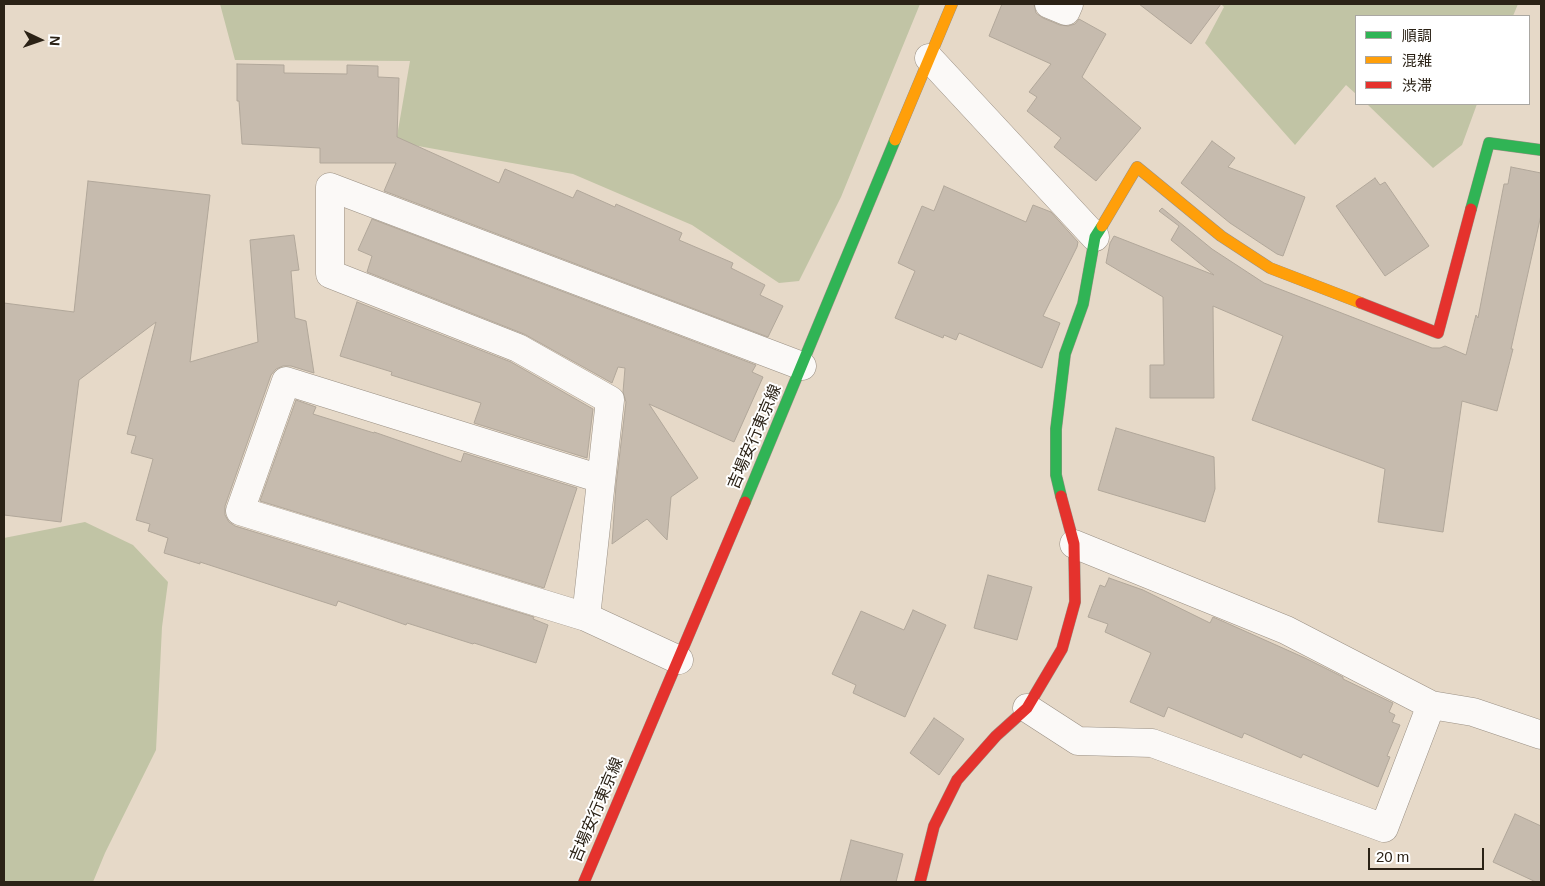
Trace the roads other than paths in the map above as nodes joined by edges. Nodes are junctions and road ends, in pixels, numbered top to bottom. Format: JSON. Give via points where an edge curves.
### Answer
{"nodes":[{"id":1,"x":952,"y":4,"type":"edge"},
{"id":2,"x":1049,"y":4,"type":"edge"},
{"id":3,"x":1069,"y":4,"type":"edge"},
{"id":4,"x":929,"y":58,"type":"junction"},
{"id":5,"x":1541,"y":150,"type":"edge"},
{"id":6,"x":1095,"y":237,"type":"junction"},
{"id":7,"x":802,"y":366,"type":"junction"},
{"id":8,"x":601,"y":479,"type":"junction"},
{"id":9,"x":1074,"y":544,"type":"junction"},
{"id":10,"x":586,"y":617,"type":"junction"},
{"id":11,"x":679,"y":660,"type":"junction"},
{"id":12,"x":1431,"y":705,"type":"junction"},
{"id":13,"x":1027,"y":708,"type":"junction"},
{"id":14,"x":1541,"y":734,"type":"edge"},
{"id":15,"x":584,"y":882,"type":"edge"},
{"id":16,"x":920,"y":882,"type":"edge"}],
"edges":[{"from":1,"to":4,"type":"street","name":"吉場安行東京線"},
{"from":2,"to":3,"type":"street","via":[[1066,11]]},
{"from":4,"to":6,"type":"street"},
{"from":4,"to":7,"type":"street","name":"吉場安行東京線"},
{"from":5,"to":6,"type":"street","via":[[1489,143],[1438,333],[1270,268],[1221,236],[1137,167]]},
{"from":6,"to":9,"type":"street","via":[[1083,304],[1065,354],[1056,429],[1056,475]]},
{"from":7,"to":8,"type":"street","via":[[330,187],[330,274],[518,348],[610,400]]},
{"from":7,"to":11,"type":"street","name":"吉場安行東京線"},
{"from":8,"to":10,"type":"street"},
{"from":8,"to":10,"type":"street","via":[[286,381],[240,511]]},
{"from":9,"to":12,"type":"street","via":[[1286,630]]},
{"from":9,"to":13,"type":"street","via":[[1075,602],[1062,650]]},
{"from":10,"to":11,"type":"street"},
{"from":11,"to":15,"type":"street","name":"吉場安行東京線"},
{"from":12,"to":13,"type":"street","via":[[1384,828],[1152,743],[1078,742]]},
{"from":12,"to":14,"type":"street","via":[[1473,712]]},
{"from":13,"to":16,"type":"street","via":[[996,736],[957,780],[934,826]]}]}
